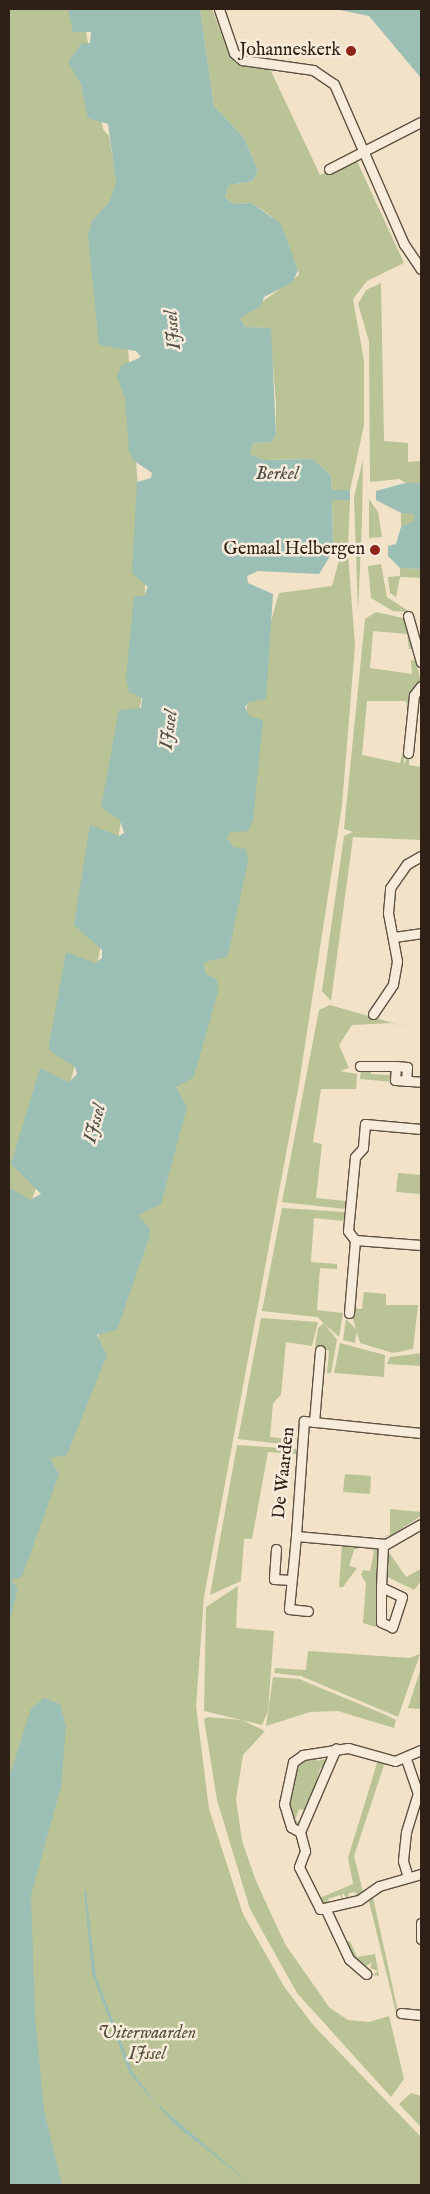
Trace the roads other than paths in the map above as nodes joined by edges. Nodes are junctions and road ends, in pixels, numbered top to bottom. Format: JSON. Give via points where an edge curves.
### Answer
{"nodes":[{"id":1,"x":219,"y":9,"type":"edge"},
{"id":2,"x":421,"y":122,"type":"edge"},
{"id":3,"x":363,"y":150,"type":"junction"},
{"id":4,"x":329,"y":169,"type":"dead end"},
{"id":5,"x":421,"y":269,"type":"edge"},
{"id":6,"x":408,"y":616,"type":"dead end"},
{"id":7,"x":421,"y":662,"type":"edge"},
{"id":8,"x":421,"y":686,"type":"edge"},
{"id":9,"x":408,"y":753,"type":"dead end"},
{"id":10,"x":421,"y":856,"type":"edge"},
{"id":11,"x":421,"y":933,"type":"edge"},
{"id":12,"x":394,"y":937,"type":"junction"},
{"id":13,"x":373,"y":1014,"type":"dead end"},
{"id":14,"x":360,"y":1066,"type":"dead end"},
{"id":15,"x":421,"y":1082,"type":"edge"},
{"id":16,"x":421,"y":1129,"type":"edge"},
{"id":17,"x":355,"y":1240,"type":"junction"},
{"id":18,"x":421,"y":1245,"type":"edge"},
{"id":19,"x":350,"y":1313,"type":"dead end"},
{"id":20,"x":320,"y":1350,"type":"dead end"},
{"id":21,"x":314,"y":1422,"type":"junction"},
{"id":22,"x":421,"y":1433,"type":"edge"},
{"id":23,"x":421,"y":1524,"type":"edge"},
{"id":24,"x":296,"y":1536,"type":"junction"},
{"id":25,"x":383,"y":1544,"type":"junction"},
{"id":26,"x":276,"y":1550,"type":"dead end"},
{"id":27,"x":291,"y":1580,"type":"junction"},
{"id":28,"x":381,"y":1587,"type":"dead end"},
{"id":29,"x":308,"y":1611,"type":"dead end"},
{"id":30,"x":336,"y":1748,"type":"junction"},
{"id":31,"x":421,"y":1750,"type":"edge"},
{"id":32,"x":406,"y":1759,"type":"junction"},
{"id":33,"x":300,"y":1832,"type":"junction"},
{"id":34,"x":421,"y":1874,"type":"edge"},
{"id":35,"x":408,"y":1878,"type":"junction"},
{"id":36,"x":326,"y":1910,"type":"junction"},
{"id":37,"x":421,"y":1923,"type":"edge"},
{"id":38,"x":421,"y":1939,"type":"edge"},
{"id":39,"x":366,"y":1974,"type":"dead end"},
{"id":40,"x":401,"y":2013,"type":"dead end"},
{"id":41,"x":421,"y":2014,"type":"edge"}],
"edges":[{"from":1,"to":3,"type":"street","via":[[234,53],[242,60],[325,74]]},
{"from":2,"to":3,"type":"street"},
{"from":3,"to":4,"type":"street"},
{"from":3,"to":5,"type":"street","via":[[414,265]]},
{"from":6,"to":7,"type":"street"},
{"from":8,"to":9,"type":"street","via":[[414,695]]},
{"from":10,"to":12,"type":"street","via":[[407,864],[390,888],[388,913]]},
{"from":11,"to":12,"type":"street"},
{"from":12,"to":13,"type":"street","via":[[397,961],[392,984]]},
{"from":14,"to":15,"type":"street","via":[[396,1066],[395,1080]]},
{"from":16,"to":17,"type":"street","via":[[365,1124],[363,1148],[355,1157],[348,1231]]},
{"from":17,"to":18,"type":"street"},
{"from":17,"to":19,"type":"street"},
{"from":20,"to":21,"type":"street","name":"De Waarden"},
{"from":21,"to":22,"type":"street","name":"De Waarden"},
{"from":21,"to":24,"type":"street","name":"De Waarden","via":[[304,1421]]},
{"from":23,"to":25,"type":"street"},
{"from":24,"to":25,"type":"street","name":"De Waarden"},
{"from":24,"to":27,"type":"street","name":"De Waarden"},
{"from":25,"to":28,"type":"street"},
{"from":26,"to":27,"type":"street","via":[[274,1578]]},
{"from":27,"to":29,"type":"street","name":"De Waarden","via":[[289,1610]]},
{"from":30,"to":32,"type":"street"},
{"from":30,"to":33,"type":"street"},
{"from":30,"to":33,"type":"street","via":[[293,1762],[284,1804],[291,1827]]},
{"from":31,"to":32,"type":"street"},
{"from":32,"to":35,"type":"street","via":[[418,1793],[406,1832],[403,1861]]},
{"from":33,"to":36,"type":"street","via":[[305,1851],[300,1867],[315,1904]]},
{"from":34,"to":35,"type":"street"},
{"from":35,"to":36,"type":"street"},
{"from":36,"to":39,"type":"street","via":[[345,1953]]},
{"from":37,"to":38,"type":"street"},
{"from":40,"to":41,"type":"street"}]}
